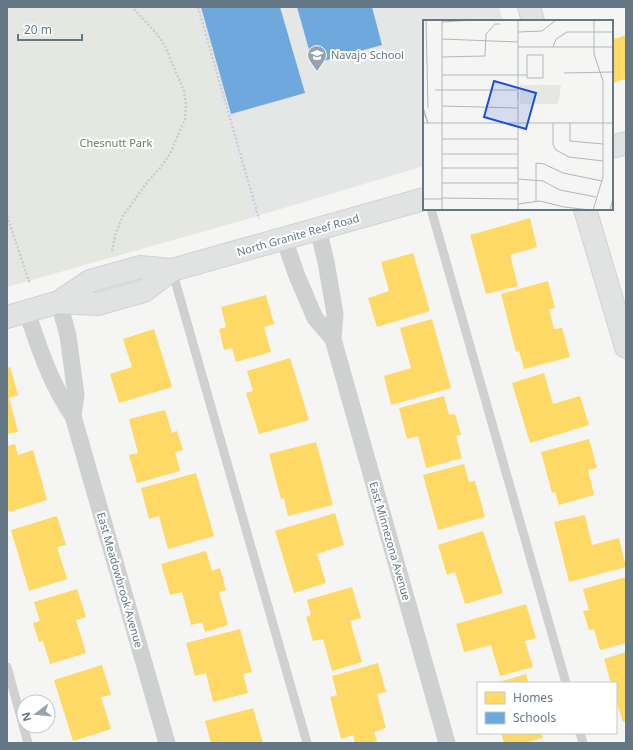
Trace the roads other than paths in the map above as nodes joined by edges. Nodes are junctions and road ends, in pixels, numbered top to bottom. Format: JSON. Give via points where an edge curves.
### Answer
{"nodes":[{"id":1,"x":529,"y":7,"type":"edge"},
{"id":2,"x":532,"y":20,"type":"edge"},
{"id":3,"x":626,"y":143,"type":"edge"},
{"id":4,"x":613,"y":146,"type":"edge"},
{"id":5,"x":423,"y":199,"type":"edge"},
{"id":6,"x":431,"y":210,"type":"edge"},
{"id":7,"x":585,"y":210,"type":"edge"},
{"id":8,"x":318,"y":229,"type":"junction"},
{"id":9,"x":284,"y":239,"type":"junction"},
{"id":10,"x":172,"y":270,"type":"junction"},
{"id":11,"x":59,"y":302,"type":"junction"},
{"id":12,"x":13,"y":313,"type":"edge"},
{"id":13,"x":333,"y":339,"type":"junction"},
{"id":14,"x":626,"y":347,"type":"edge"},
{"id":15,"x":73,"y":416,"type":"junction"},
{"id":16,"x":7,"y":667,"type":"edge"},
{"id":17,"x":566,"y":682,"type":"edge"},
{"id":18,"x":28,"y":743,"type":"edge"},
{"id":19,"x":166,"y":743,"type":"edge"},
{"id":20,"x":307,"y":743,"type":"edge"},
{"id":21,"x":446,"y":743,"type":"edge"}],
"edges":[{"from":1,"to":2,"type":"street"},
{"from":3,"to":4,"type":"street"},
{"from":5,"to":8,"type":"street","name":"North Granite Reef Road"},
{"from":6,"to":17,"type":"lane"},
{"from":7,"to":14,"type":"street"},
{"from":8,"to":9,"type":"street","name":"North Granite Reef Road"},
{"from":8,"to":13,"type":"street","name":"East Minnezona Avenue","via":[[335,314]]},
{"from":9,"to":10,"type":"street","name":"North Granite Reef Road"},
{"from":9,"to":13,"type":"street","name":"East Minnezona Avenue","via":[[296,276],[315,318]]},
{"from":10,"to":11,"type":"street","name":"North Granite Reef Road","via":[[144,291],[106,302]]},
{"from":10,"to":20,"type":"lane"},
{"from":11,"to":12,"type":"street","name":"North Granite Reef Road"},
{"from":11,"to":15,"type":"street","name":"East Meadowbrook Avenue","via":[[68,336],[76,395]]},
{"from":12,"to":15,"type":"street","name":"East Meadowbrook Avenue","via":[[39,348],[62,400]]},
{"from":13,"to":21,"type":"street","name":"East Minnezona Avenue"},
{"from":15,"to":19,"type":"street","name":"East Meadowbrook Avenue"},
{"from":16,"to":18,"type":"lane"}]}
